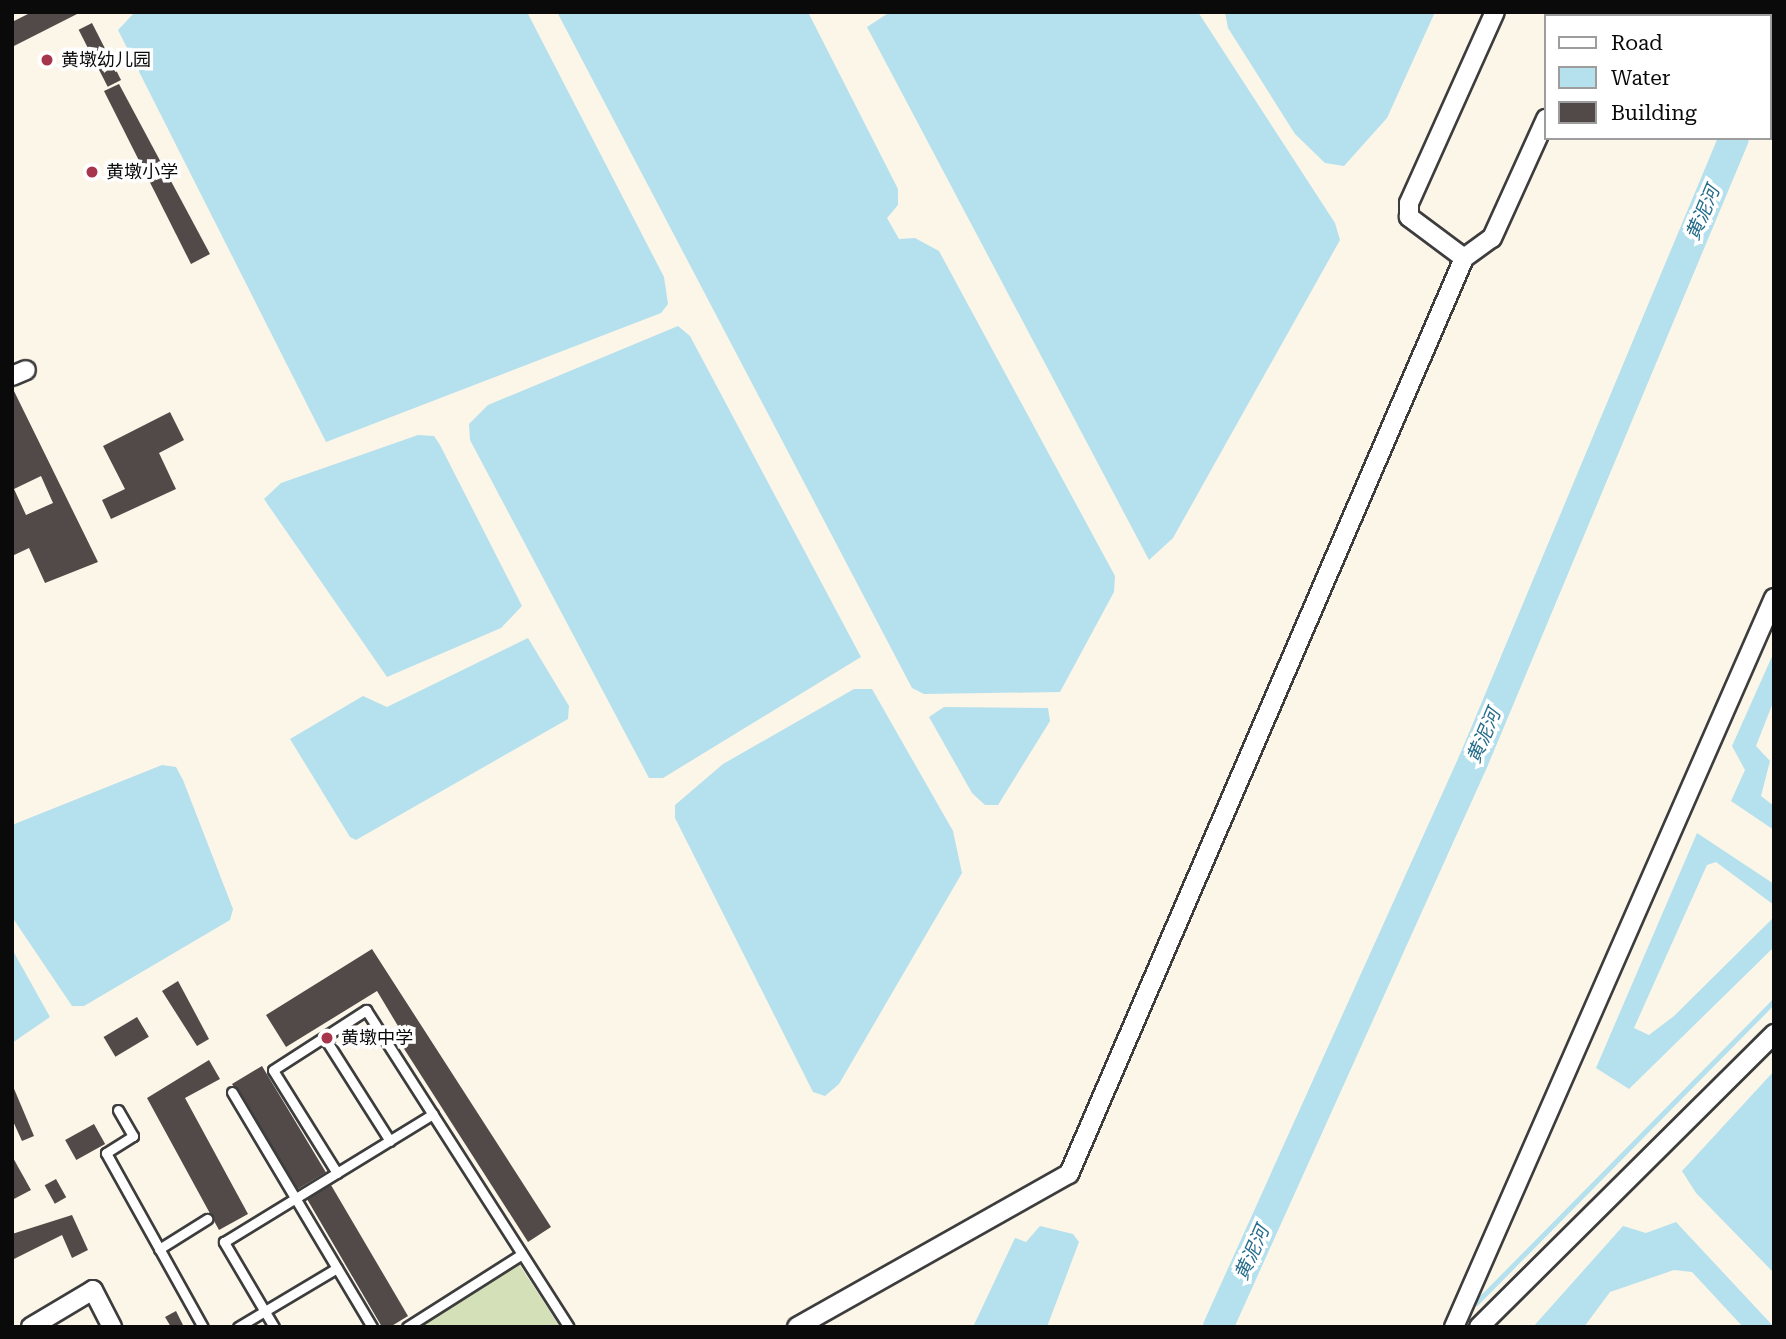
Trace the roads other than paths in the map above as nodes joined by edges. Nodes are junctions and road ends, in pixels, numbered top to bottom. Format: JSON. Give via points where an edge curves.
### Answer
{"nodes":[{"id":1,"x":1495,"y":12,"type":"edge"},
{"id":2,"x":1544,"y":123,"type":"edge"},
{"id":3,"x":1464,"y":258,"type":"junction"},
{"id":4,"x":1774,"y":598,"type":"edge"},
{"id":5,"x":1774,"y":1034,"type":"edge"},
{"id":6,"x":324,"y":1037,"type":"junction"},
{"id":7,"x":232,"y":1092,"type":"dead end"},
{"id":8,"x":118,"y":1110,"type":"dead end"},
{"id":9,"x":433,"y":1114,"type":"junction"},
{"id":10,"x":390,"y":1141,"type":"junction"},
{"id":11,"x":337,"y":1173,"type":"junction"},
{"id":12,"x":295,"y":1199,"type":"junction"},
{"id":13,"x":207,"y":1219,"type":"dead end"},
{"id":14,"x":159,"y":1249,"type":"junction"},
{"id":15,"x":522,"y":1254,"type":"junction"},
{"id":16,"x":337,"y":1268,"type":"junction"},
{"id":17,"x":265,"y":1311,"type":"junction"},
{"id":18,"x":31,"y":1327,"type":"edge"},
{"id":19,"x":112,"y":1327,"type":"edge"},
{"id":20,"x":203,"y":1327,"type":"edge"},
{"id":21,"x":238,"y":1327,"type":"edge"},
{"id":22,"x":274,"y":1327,"type":"edge"},
{"id":23,"x":372,"y":1327,"type":"edge"},
{"id":24,"x":407,"y":1327,"type":"edge"},
{"id":25,"x":569,"y":1327,"type":"edge"},
{"id":26,"x":797,"y":1327,"type":"edge"},
{"id":27,"x":1454,"y":1327,"type":"edge"},
{"id":28,"x":1479,"y":1327,"type":"edge"}],
"edges":[{"from":1,"to":3,"type":"street","via":[[1409,202],[1409,217]]},
{"from":2,"to":3,"type":"street","via":[[1492,238]]},
{"from":3,"to":26,"type":"street","via":[[1069,1174]]},
{"from":4,"to":27,"type":"street"},
{"from":5,"to":28,"type":"street"},
{"from":6,"to":9,"type":"lane","via":[[366,1010]]},
{"from":6,"to":10,"type":"lane"},
{"from":6,"to":11,"type":"lane","via":[[273,1069]]},
{"from":7,"to":12,"type":"lane"},
{"from":8,"to":14,"type":"lane","via":[[133,1136],[106,1153]]},
{"from":9,"to":10,"type":"lane"},
{"from":9,"to":15,"type":"lane"},
{"from":10,"to":11,"type":"lane"},
{"from":11,"to":12,"type":"lane"},
{"from":12,"to":16,"type":"lane"},
{"from":12,"to":17,"type":"lane","via":[[224,1242]]},
{"from":13,"to":14,"type":"lane"},
{"from":14,"to":20,"type":"lane"},
{"from":15,"to":24,"type":"lane"},
{"from":15,"to":25,"type":"lane"},
{"from":16,"to":17,"type":"lane"},
{"from":16,"to":23,"type":"lane"},
{"from":17,"to":21,"type":"lane"},
{"from":17,"to":22,"type":"lane"},
{"from":18,"to":19,"type":"street","via":[[93,1290]]}]}
